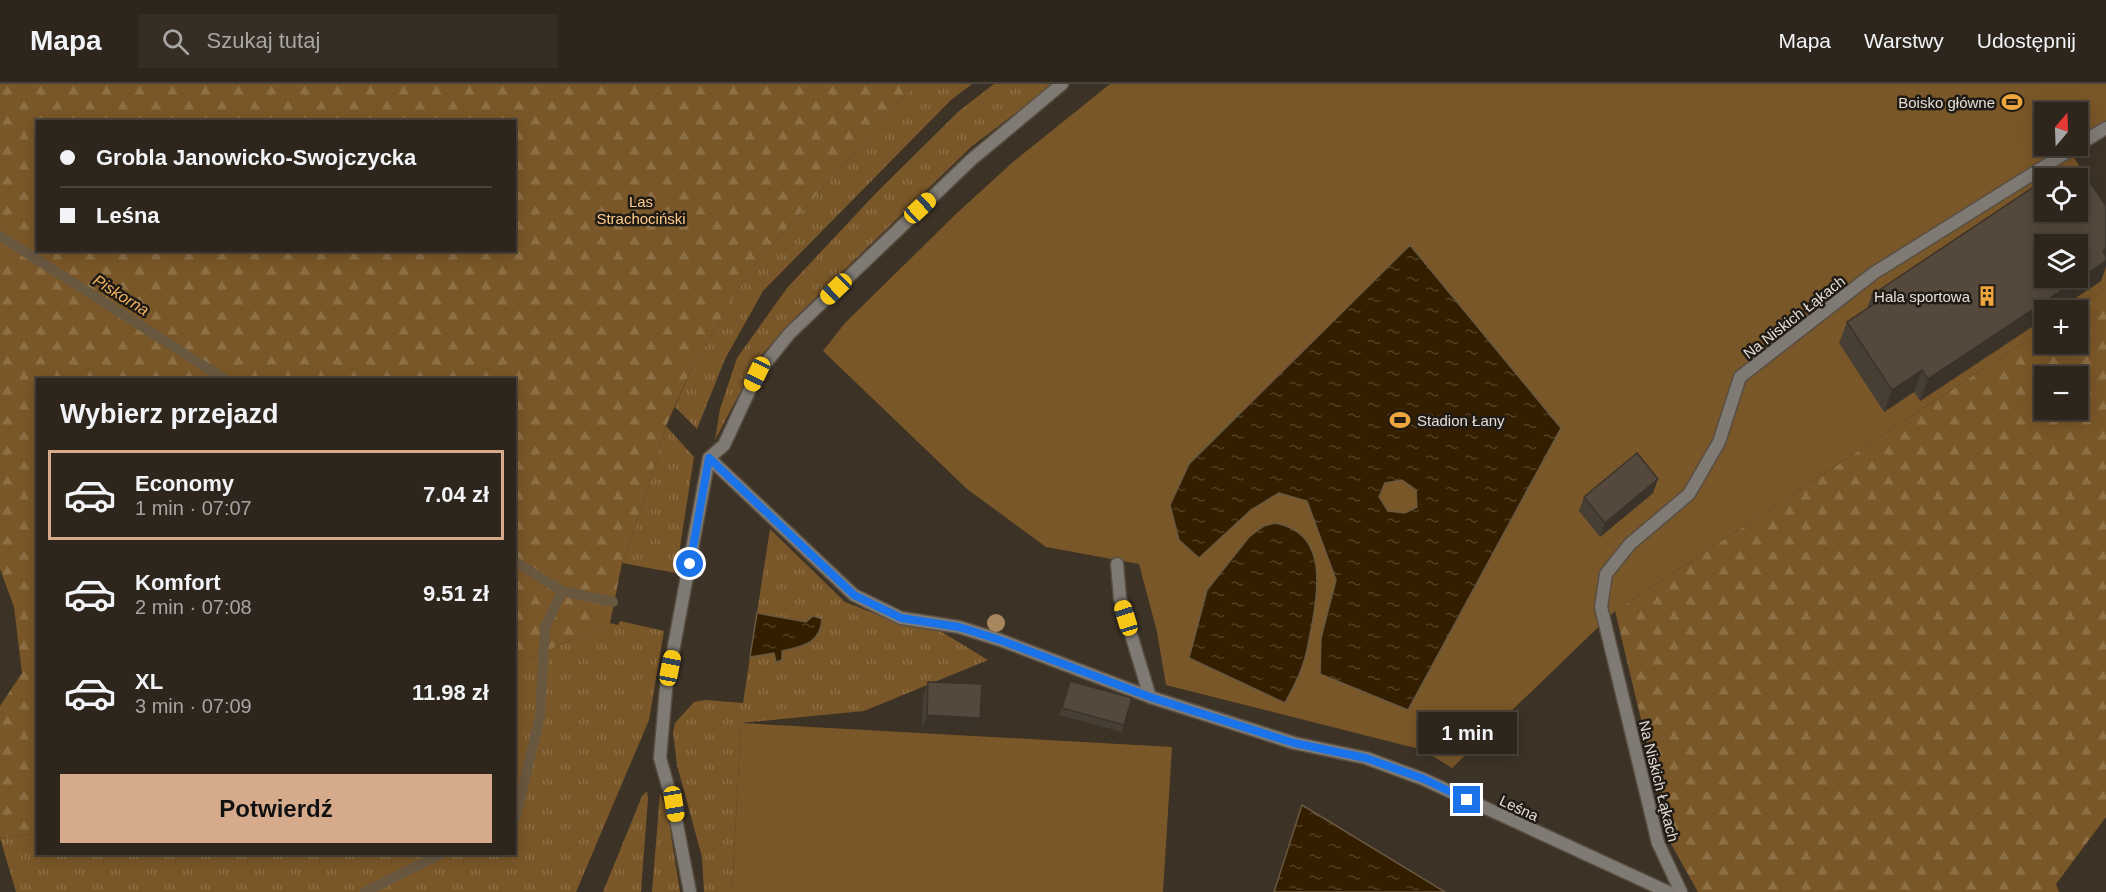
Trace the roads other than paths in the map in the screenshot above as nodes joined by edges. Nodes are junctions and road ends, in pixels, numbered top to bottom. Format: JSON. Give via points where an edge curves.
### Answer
{"nodes":[{"id":1,"x":1062,"y":84,"type":"edge"},
{"id":2,"x":2106,"y":128,"type":"edge"},
{"id":3,"x":2088,"y":139,"type":"edge"},
{"id":4,"x":2060,"y":156,"type":"edge"},
{"id":5,"x":709,"y":458,"type":"junction"},
{"id":6,"x":1117,"y":564,"type":"dead end"},
{"id":7,"x":1150,"y":697,"type":"junction"},
{"id":8,"x":690,"y":892,"type":"edge"},
{"id":9,"x":1668,"y":892,"type":"edge"},
{"id":10,"x":1681,"y":892,"type":"edge"}],
"edges":[{"from":1,"to":5,"type":"street","via":[[971,160],[789,334],[757,374],[724,445]]},
{"from":2,"to":3,"type":"street","name":"Na Niskich Łąkach"},
{"from":4,"to":10,"type":"street","name":"Na Niskich Łąkach","via":[[1874,273],[1740,377],[1719,442],[1689,494],[1630,544],[1606,574],[1601,607],[1658,843]]},
{"from":5,"to":7,"type":"street","name":"Leśna","via":[[854,595],[901,618],[959,627],[1000,640]]},
{"from":5,"to":8,"type":"street","via":[[666,688],[660,758],[674,804]]},
{"from":6,"to":7,"type":"street","via":[[1120,598]]},
{"from":7,"to":9,"type":"street","name":"Leśna","via":[[1294,743],[1366,758],[1424,779]]}]}
